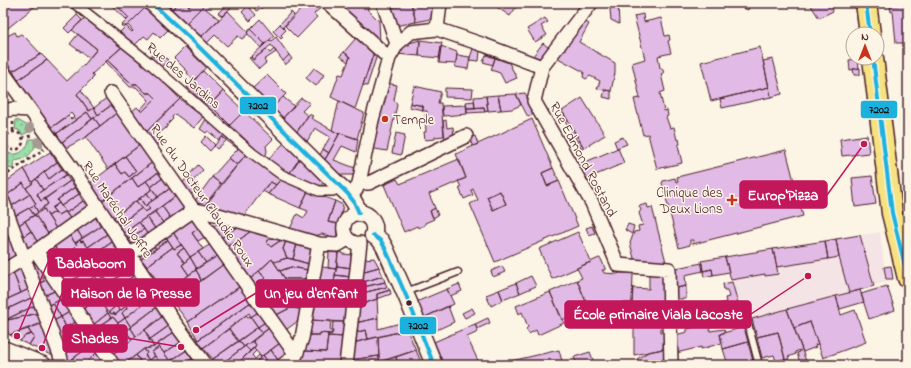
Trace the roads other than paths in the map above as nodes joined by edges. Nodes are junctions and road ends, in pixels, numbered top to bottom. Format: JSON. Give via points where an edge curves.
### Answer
{"nodes":[{"id":1,"x":74,"y":3,"type":"edge"},
{"id":2,"x":152,"y":3,"type":"edge"},
{"id":3,"x":328,"y":3,"type":"edge"},
{"id":4,"x":383,"y":3,"type":"edge"},
{"id":5,"x":440,"y":3,"type":"edge"},
{"id":6,"x":591,"y":3,"type":"edge"},
{"id":7,"x":866,"y":3,"type":"edge"},
{"id":8,"x":869,"y":26,"type":"edge"},
{"id":9,"x":437,"y":29,"type":"junction"},
{"id":10,"x":397,"y":44,"type":"junction"},
{"id":11,"x":389,"y":58,"type":"junction"},
{"id":12,"x":874,"y":66,"type":"edge"},
{"id":13,"x":542,"y":67,"type":"junction"},
{"id":14,"x":3,"y":72,"type":"edge"},
{"id":15,"x":111,"y":93,"type":"dead end"},
{"id":16,"x":30,"y":110,"type":"junction"},
{"id":17,"x":3,"y":111,"type":"edge"},
{"id":18,"x":466,"y":136,"type":"dead end"},
{"id":19,"x":350,"y":188,"type":"junction"},
{"id":20,"x":3,"y":202,"type":"edge"},
{"id":21,"x":98,"y":207,"type":"junction"},
{"id":22,"x":194,"y":210,"type":"junction"},
{"id":23,"x":359,"y":213,"type":"junction"},
{"id":24,"x":348,"y":239,"type":"junction"},
{"id":25,"x":367,"y":239,"type":"junction"},
{"id":26,"x":319,"y":244,"type":"junction"},
{"id":27,"x":36,"y":251,"type":"junction"},
{"id":28,"x":129,"y":254,"type":"junction"},
{"id":29,"x":24,"y":259,"type":"junction"},
{"id":30,"x":3,"y":272,"type":"edge"},
{"id":31,"x":458,"y":272,"type":"dead end"},
{"id":32,"x":908,"y":278,"type":"edge"},
{"id":33,"x":405,"y":293,"type":"junction"},
{"id":34,"x":747,"y":320,"type":"dead end"},
{"id":35,"x":3,"y":349,"type":"edge"},
{"id":36,"x":296,"y":355,"type":"junction"},
{"id":37,"x":43,"y":365,"type":"edge"},
{"id":38,"x":62,"y":365,"type":"edge"},
{"id":39,"x":113,"y":365,"type":"edge"},
{"id":40,"x":206,"y":365,"type":"edge"},
{"id":41,"x":283,"y":365,"type":"edge"},
{"id":42,"x":346,"y":365,"type":"edge"},
{"id":43,"x":434,"y":365,"type":"edge"},
{"id":44,"x":671,"y":365,"type":"edge"},
{"id":45,"x":759,"y":365,"type":"edge"}],
"edges":[{"from":1,"to":19,"type":"street","name":"Rue des Jardins","via":[[146,60],[252,153],[282,175],[319,192]]},
{"from":2,"to":19,"type":"street"},
{"from":3,"to":11,"type":"street"},
{"from":4,"to":10,"type":"street"},
{"from":5,"to":9,"type":"street"},
{"from":6,"to":13,"type":"street"},
{"from":7,"to":8,"type":"main road"},
{"from":9,"to":10,"type":"street","via":[[412,32]]},
{"from":9,"to":13,"type":"street"},
{"from":10,"to":11,"type":"street"},
{"from":11,"to":19,"type":"street"},
{"from":12,"to":32,"type":"main road","via":[[892,213]]},
{"from":13,"to":44,"type":"street","name":"Rue Edmond Rostand","via":[[534,101],[592,203],[618,265],[669,269]]},
{"from":14,"to":16,"type":"street","name":"Rue Maréchal Joffre"},
{"from":15,"to":22,"type":"street","name":"Rue du Docteur Claudie Roux"},
{"from":16,"to":17,"type":"street"},
{"from":16,"to":21,"type":"street","name":"Rue Maréchal Joffre"},
{"from":18,"to":19,"type":"street","via":[[369,183]]},
{"from":19,"to":23,"type":"street"},
{"from":20,"to":29,"type":"street"},
{"from":21,"to":27,"type":"street"},
{"from":21,"to":28,"type":"street","name":"Rue Maréchal Joffre"},
{"from":22,"to":26,"type":"street"},
{"from":22,"to":28,"type":"street"},
{"from":22,"to":36,"type":"street","name":"Rue du Docteur Claudie Roux"},
{"from":23,"to":24,"type":"street","via":[[352,214],[345,221],[344,230]]},
{"from":23,"to":25,"type":"street","via":[[372,219],[374,229]]},
{"from":24,"to":25,"type":"street","via":[[351,242]]},
{"from":24,"to":26,"type":"street","via":[[338,245]]},
{"from":25,"to":33,"type":"street","via":[[381,240]]},
{"from":25,"to":42,"type":"street"},
{"from":26,"to":36,"type":"street","via":[[302,338]]},
{"from":27,"to":29,"type":"street"},
{"from":27,"to":39,"type":"street"},
{"from":28,"to":40,"type":"street","name":"Rue Maréchal Joffre"},
{"from":29,"to":30,"type":"street"},
{"from":29,"to":38,"type":"street"},
{"from":31,"to":33,"type":"lane"},
{"from":33,"to":43,"type":"street"},
{"from":34,"to":45,"type":"lane"},
{"from":35,"to":37,"type":"street"},
{"from":36,"to":41,"type":"street"}]}
